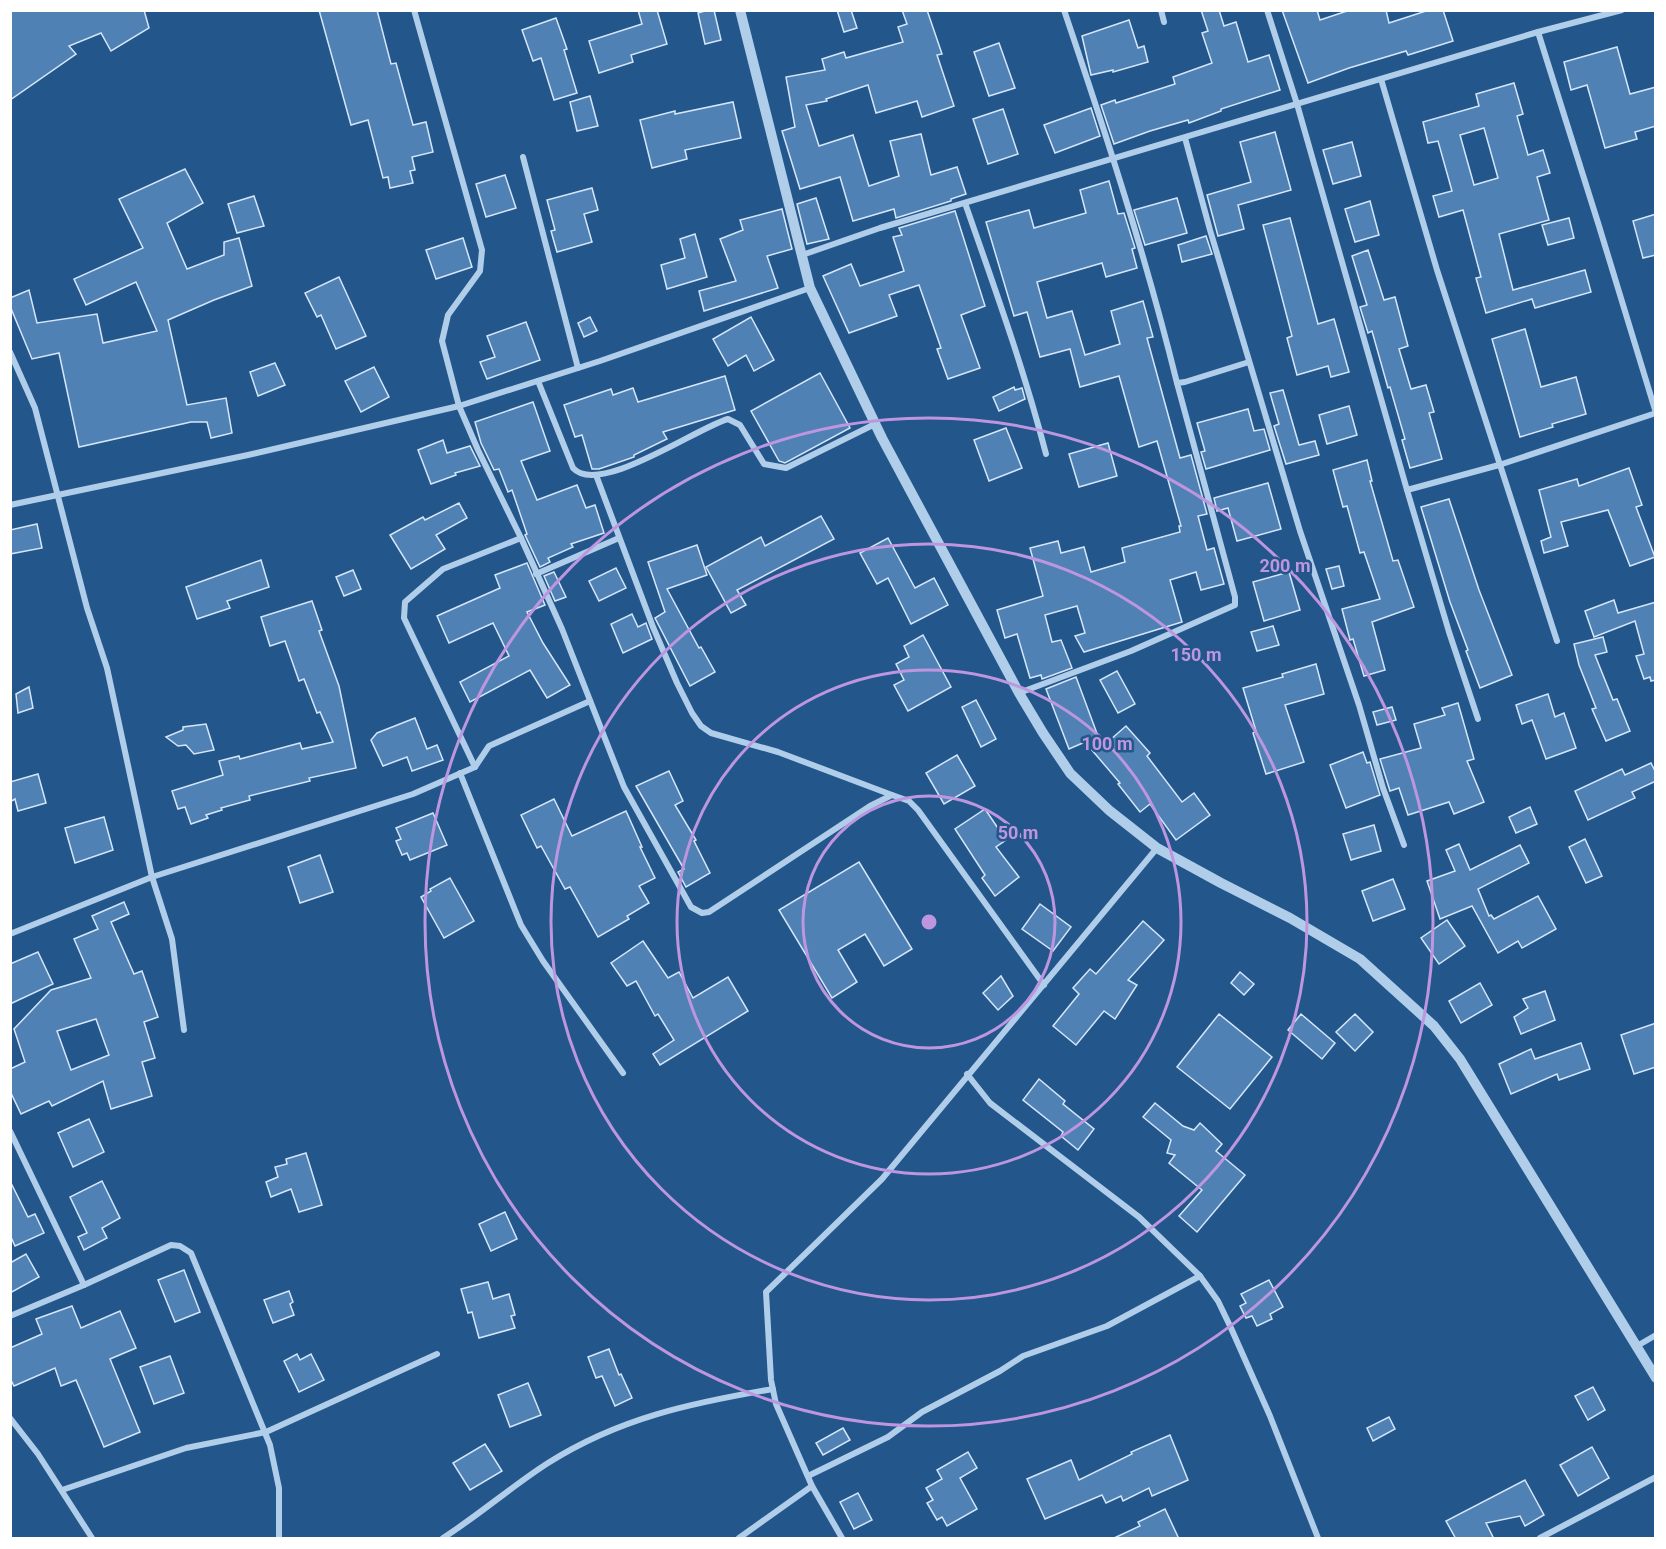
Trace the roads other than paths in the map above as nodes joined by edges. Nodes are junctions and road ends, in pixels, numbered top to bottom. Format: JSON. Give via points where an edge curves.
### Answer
{"nodes":[{"id":1,"x":414,"y":10,"type":"edge"},
{"id":2,"x":740,"y":10,"type":"edge"},
{"id":3,"x":1065,"y":10,"type":"edge"},
{"id":4,"x":1161,"y":10,"type":"edge"},
{"id":5,"x":1267,"y":10,"type":"edge"},
{"id":6,"x":1622,"y":10,"type":"edge"},
{"id":7,"x":1164,"y":22,"type":"dead end"},
{"id":8,"x":1538,"y":32,"type":"junction"},
{"id":9,"x":1381,"y":78,"type":"junction"},
{"id":10,"x":1297,"y":104,"type":"junction"},
{"id":11,"x":1185,"y":138,"type":"junction"},
{"id":12,"x":523,"y":157,"type":"dead end"},
{"id":13,"x":1114,"y":159,"type":"junction"},
{"id":14,"x":965,"y":203,"type":"junction"},
{"id":15,"x":802,"y":255,"type":"junction"},
{"id":16,"x":810,"y":288,"type":"junction"},
{"id":17,"x":10,"y":352,"type":"edge"},
{"id":18,"x":1249,"y":362,"type":"junction"},
{"id":19,"x":578,"y":368,"type":"junction"},
{"id":20,"x":538,"y":381,"type":"junction"},
{"id":21,"x":1177,"y":383,"type":"junction"},
{"id":22,"x":459,"y":406,"type":"junction"},
{"id":23,"x":1656,"y":413,"type":"edge"},
{"id":24,"x":875,"y":424,"type":"junction"},
{"id":25,"x":1046,"y":454,"type":"dead end"},
{"id":26,"x":1499,"y":465,"type":"junction"},
{"id":27,"x":596,"y":475,"type":"junction"},
{"id":28,"x":1407,"y":490,"type":"junction"},
{"id":29,"x":58,"y":495,"type":"junction"},
{"id":30,"x":10,"y":505,"type":"edge"},
{"id":31,"x":521,"y":538,"type":"junction"},
{"id":32,"x":619,"y":538,"type":"junction"},
{"id":33,"x":536,"y":574,"type":"junction"},
{"id":34,"x":1557,"y":641,"type":"dead end"},
{"id":35,"x":1019,"y":693,"type":"junction"},
{"id":36,"x":590,"y":701,"type":"junction"},
{"id":37,"x":1479,"y":719,"type":"dead end"},
{"id":38,"x":475,"y":766,"type":"junction"},
{"id":39,"x":460,"y":773,"type":"junction"},
{"id":40,"x":892,"y":795,"type":"junction"},
{"id":41,"x":1404,"y":845,"type":"dead end"},
{"id":42,"x":1157,"y":848,"type":"junction"},
{"id":43,"x":152,"y":877,"type":"junction"},
{"id":44,"x":10,"y":934,"type":"edge"},
{"id":45,"x":1044,"y":985,"type":"junction"},
{"id":46,"x":184,"y":1030,"type":"dead end"},
{"id":47,"x":623,"y":1073,"type":"dead end"},
{"id":48,"x":967,"y":1074,"type":"junction"},
{"id":49,"x":10,"y":1131,"type":"edge"},
{"id":50,"x":1200,"y":1276,"type":"junction"},
{"id":51,"x":84,"y":1285,"type":"junction"},
{"id":52,"x":10,"y":1316,"type":"edge"},
{"id":53,"x":1656,"y":1335,"type":"edge"},
{"id":54,"x":1636,"y":1346,"type":"junction"},
{"id":55,"x":437,"y":1354,"type":"dead end"},
{"id":56,"x":1656,"y":1378,"type":"edge"},
{"id":57,"x":773,"y":1389,"type":"junction"},
{"id":58,"x":10,"y":1418,"type":"edge"},
{"id":59,"x":266,"y":1432,"type":"junction"},
{"id":60,"x":808,"y":1476,"type":"junction"},
{"id":61,"x":1656,"y":1477,"type":"edge"},
{"id":62,"x":812,"y":1486,"type":"junction"},
{"id":63,"x":62,"y":1490,"type":"junction"},
{"id":64,"x":92,"y":1539,"type":"edge"},
{"id":65,"x":279,"y":1539,"type":"edge"},
{"id":66,"x":443,"y":1539,"type":"edge"},
{"id":67,"x":739,"y":1539,"type":"edge"},
{"id":68,"x":842,"y":1539,"type":"edge"},
{"id":69,"x":1318,"y":1539,"type":"edge"},
{"id":70,"x":1540,"y":1539,"type":"edge"}],
"edges":[{"from":1,"to":22,"type":"street","via":[[482,250],[480,271],[448,315],[442,341]]},
{"from":2,"to":15,"type":"street"},
{"from":3,"to":13,"type":"street"},
{"from":4,"to":7,"type":"street"},
{"from":5,"to":10,"type":"street"},
{"from":6,"to":8,"type":"street"},
{"from":8,"to":9,"type":"street"},
{"from":8,"to":23,"type":"street"},
{"from":9,"to":10,"type":"street"},
{"from":9,"to":26,"type":"street"},
{"from":10,"to":11,"type":"street"},
{"from":10,"to":28,"type":"street"},
{"from":11,"to":13,"type":"street"},
{"from":11,"to":18,"type":"street"},
{"from":12,"to":19,"type":"street"},
{"from":13,"to":14,"type":"street"},
{"from":13,"to":21,"type":"street"},
{"from":14,"to":15,"type":"street"},
{"from":14,"to":25,"type":"street"},
{"from":15,"to":16,"type":"street"},
{"from":16,"to":19,"type":"street"},
{"from":16,"to":24,"type":"street"},
{"from":17,"to":29,"type":"street","via":[[35,408]]},
{"from":18,"to":21,"type":"street"},
{"from":18,"to":41,"type":"street","via":[[1300,531]]},
{"from":19,"to":20,"type":"street"},
{"from":20,"to":22,"type":"street"},
{"from":20,"to":27,"type":"street","via":[[573,468],[584,475]]},
{"from":21,"to":35,"type":"street","via":[[1234,605],[1131,651]]},
{"from":22,"to":29,"type":"street"},
{"from":22,"to":31,"type":"street"},
{"from":23,"to":26,"type":"street"},
{"from":24,"to":27,"type":"street","via":[[786,468],[764,464],[740,425],[728,419],[630,466]]},
{"from":24,"to":35,"type":"street"},
{"from":26,"to":28,"type":"street"},
{"from":26,"to":34,"type":"street"},
{"from":27,"to":32,"type":"street"},
{"from":28,"to":37,"type":"street"},
{"from":29,"to":30,"type":"street"},
{"from":29,"to":43,"type":"street","via":[[107,668]]},
{"from":31,"to":33,"type":"street"},
{"from":31,"to":38,"type":"street","via":[[443,569],[405,602],[404,618]]},
{"from":32,"to":33,"type":"street"},
{"from":32,"to":40,"type":"street","via":[[677,683],[701,726],[711,733],[778,752]]},
{"from":33,"to":36,"type":"street"},
{"from":35,"to":42,"type":"street","via":[[1070,773]]},
{"from":36,"to":38,"type":"street","via":[[489,746]]},
{"from":36,"to":40,"type":"street","via":[[624,787],[682,893],[691,907],[702,913]]},
{"from":38,"to":39,"type":"street"},
{"from":39,"to":43,"type":"street","via":[[413,794]]},
{"from":39,"to":47,"type":"street","via":[[521,925]]},
{"from":40,"to":45,"type":"street","via":[[909,801],[918,810]]},
{"from":42,"to":45,"type":"street"},
{"from":42,"to":54,"type":"street","via":[[1360,959],[1434,1026],[1460,1059]]},
{"from":43,"to":44,"type":"street"},
{"from":43,"to":46,"type":"street","via":[[172,939]]},
{"from":45,"to":48,"type":"street"},
{"from":48,"to":50,"type":"street","via":[[990,1103],[1139,1217]]},
{"from":48,"to":57,"type":"street","via":[[882,1179],[766,1292]]},
{"from":49,"to":51,"type":"street"},
{"from":50,"to":60,"type":"street","via":[[1107,1326],[1023,1356],[922,1412],[888,1437]]},
{"from":50,"to":69,"type":"street","via":[[1231,1328]]},
{"from":51,"to":52,"type":"street"},
{"from":51,"to":59,"type":"street","via":[[171,1245],[191,1253]]},
{"from":53,"to":54,"type":"street"},
{"from":54,"to":56,"type":"street"},
{"from":55,"to":59,"type":"street"},
{"from":57,"to":60,"type":"street"},
{"from":57,"to":66,"type":"street","via":[[672,1408],[621,1425],[548,1463]]},
{"from":58,"to":63,"type":"street"},
{"from":59,"to":63,"type":"street","via":[[186,1448]]},
{"from":59,"to":65,"type":"street","via":[[277,1470]]},
{"from":60,"to":62,"type":"street"},
{"from":61,"to":70,"type":"street"},
{"from":62,"to":67,"type":"street"},
{"from":62,"to":68,"type":"street"},
{"from":63,"to":64,"type":"street"}]}
